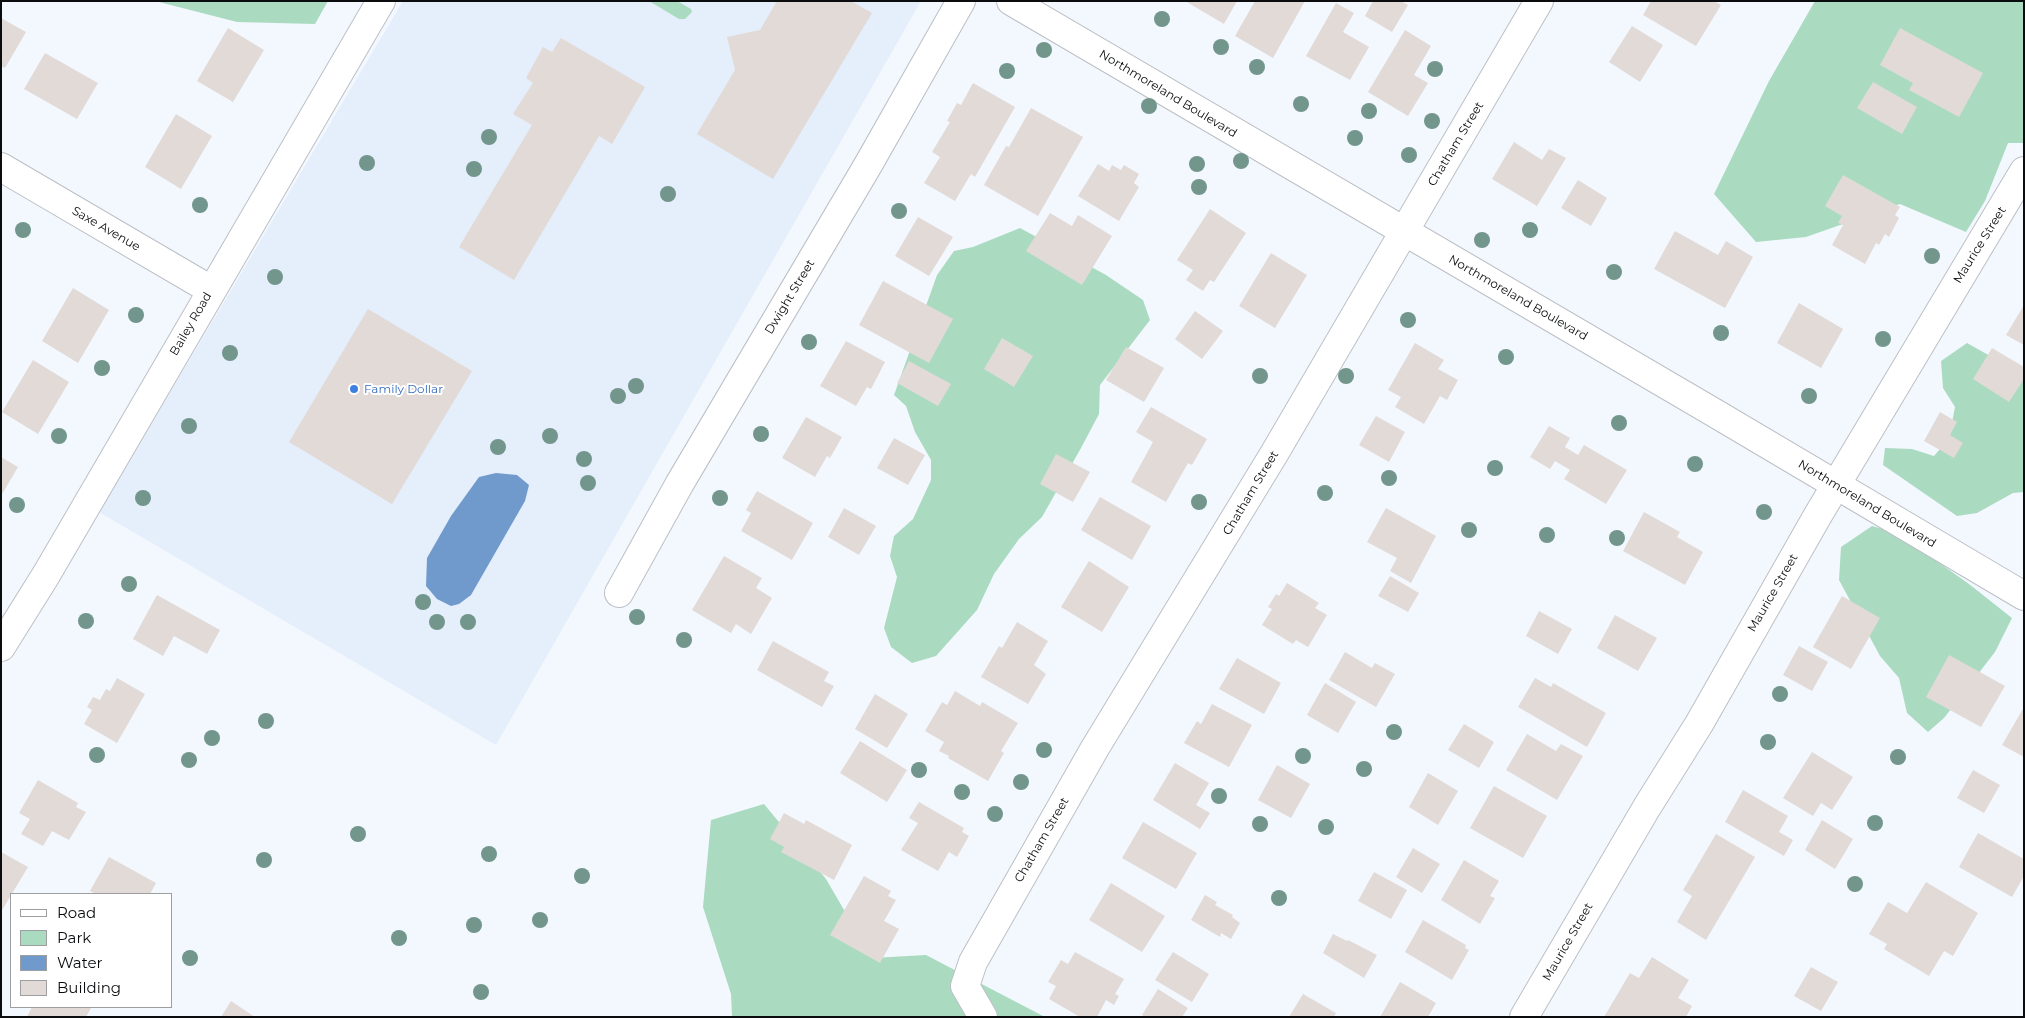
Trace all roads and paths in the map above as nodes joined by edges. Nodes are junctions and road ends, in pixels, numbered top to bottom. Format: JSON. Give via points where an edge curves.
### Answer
{"nodes":[{"id":1,"x":381,"y":1,"type":"edge"},
{"id":2,"x":962,"y":1,"type":"edge"},
{"id":3,"x":1011,"y":1,"type":"edge"},
{"id":4,"x":1539,"y":1,"type":"edge"},
{"id":5,"x":1,"y":167,"type":"edge"},
{"id":6,"x":2024,"y":171,"type":"edge"},
{"id":7,"x":1403,"y":231,"type":"junction"},
{"id":8,"x":211,"y":290,"type":"junction"},
{"id":9,"x":1836,"y":486,"type":"junction"},
{"id":10,"x":619,"y":593,"type":"dead end"},
{"id":11,"x":2024,"y":596,"type":"edge"},
{"id":12,"x":1,"y":647,"type":"edge"},
{"id":13,"x":983,"y":1017,"type":"edge"},
{"id":14,"x":1524,"y":1017,"type":"edge"}],
"edges":[{"from":1,"to":8,"type":"street","name":"Bailey Road"},
{"from":2,"to":10,"type":"street","name":"Dwight Street"},
{"from":3,"to":7,"type":"street","name":"Northmoreland Boulevard"},
{"from":4,"to":7,"type":"street","name":"Chatham Street"},
{"from":5,"to":8,"type":"street","name":"Saxe Avenue"},
{"from":6,"to":9,"type":"street","name":"Maurice Street"},
{"from":7,"to":9,"type":"street","name":"Northmoreland Boulevard"},
{"from":7,"to":13,"type":"street","name":"Chatham Street","via":[[1248,498],[1091,755],[973,962],[965,986]]},
{"from":8,"to":12,"type":"street","name":"Bailey Road"},
{"from":9,"to":11,"type":"street","name":"Northmoreland Boulevard"},
{"from":9,"to":14,"type":"street","name":"Maurice Street"}]}
